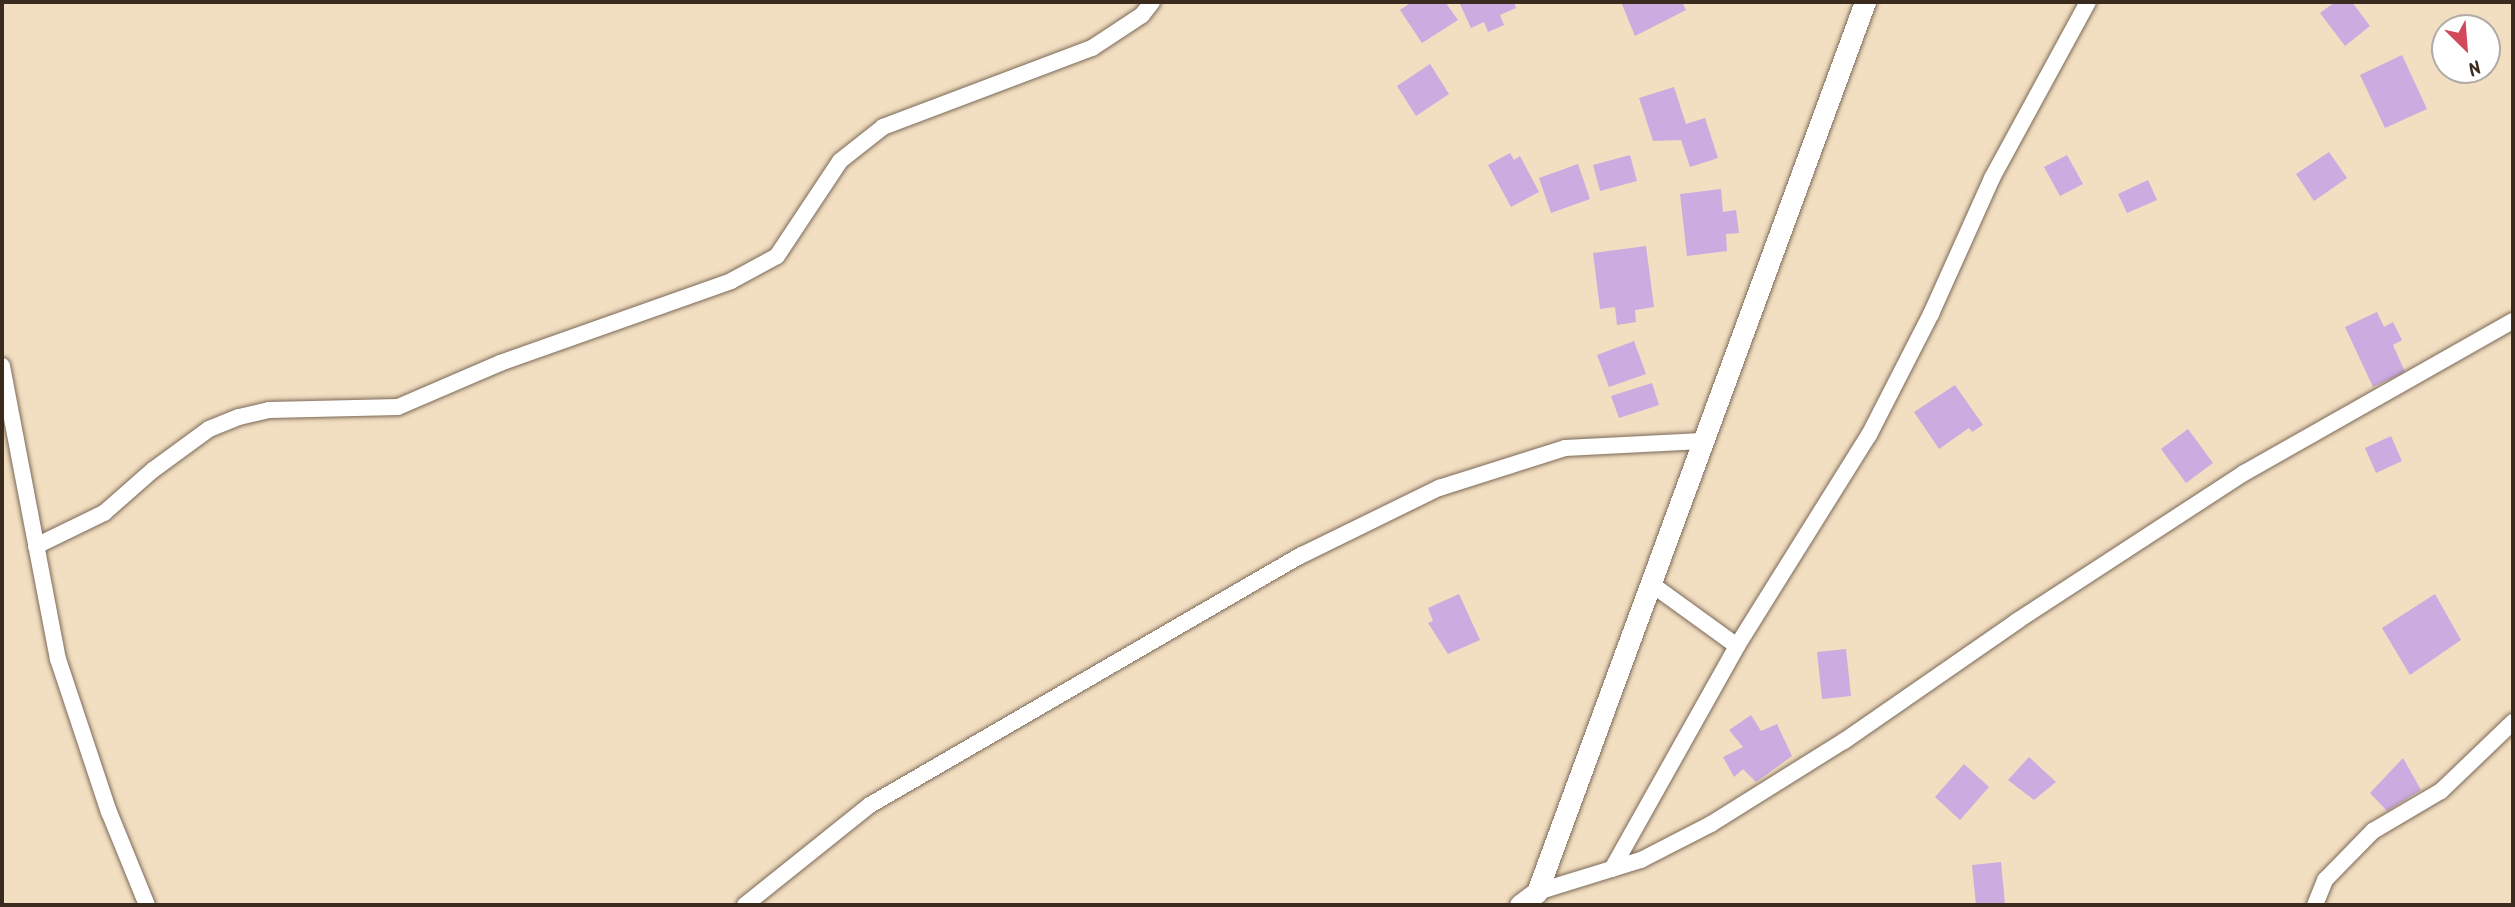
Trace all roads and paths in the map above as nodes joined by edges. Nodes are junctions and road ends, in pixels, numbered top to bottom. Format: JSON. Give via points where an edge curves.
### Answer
{"nodes":[{"id":1,"x":1152,"y":2,"type":"edge"},
{"id":2,"x":1865,"y":2,"type":"edge"},
{"id":3,"x":2088,"y":2,"type":"edge"},
{"id":4,"x":2513,"y":321,"type":"edge"},
{"id":5,"x":2,"y":366,"type":"edge"},
{"id":6,"x":1702,"y":441,"type":"junction"},
{"id":7,"x":36,"y":546,"type":"junction"},
{"id":8,"x":1650,"y":583,"type":"junction"},
{"id":9,"x":1737,"y":646,"type":"junction"},
{"id":10,"x":2513,"y":722,"type":"edge"},
{"id":11,"x":1612,"y":869,"type":"junction"},
{"id":12,"x":1537,"y":892,"type":"junction"},
{"id":13,"x":147,"y":905,"type":"edge"},
{"id":14,"x":745,"y":905,"type":"edge"},
{"id":15,"x":1520,"y":905,"type":"edge"},
{"id":16,"x":2315,"y":905,"type":"edge"}],
"edges":[{"from":1,"to":7,"type":"street","via":[[1142,15],[1092,48],[883,127],[840,161],[777,256],[731,281],[524,353],[398,407],[269,410],[239,417],[209,429],[104,513]]},
{"from":2,"to":6,"type":"main road"},
{"from":3,"to":9,"type":"street","via":[[1992,178],[1931,314],[1869,435]]},
{"from":4,"to":11,"type":"street","via":[[2244,473],[1844,741],[1711,824],[1641,860]]},
{"from":5,"to":7,"type":"street"},
{"from":6,"to":8,"type":"main road"},
{"from":6,"to":14,"type":"street","via":[[1564,448],[1439,488],[1302,555],[870,804]]},
{"from":7,"to":13,"type":"street","via":[[58,659],[77,722]]},
{"from":8,"to":9,"type":"street"},
{"from":8,"to":12,"type":"main road"},
{"from":9,"to":11,"type":"street"},
{"from":10,"to":16,"type":"street","via":[[2441,791],[2373,831],[2325,880]]},
{"from":11,"to":12,"type":"street"},
{"from":12,"to":15,"type":"main road"}]}
